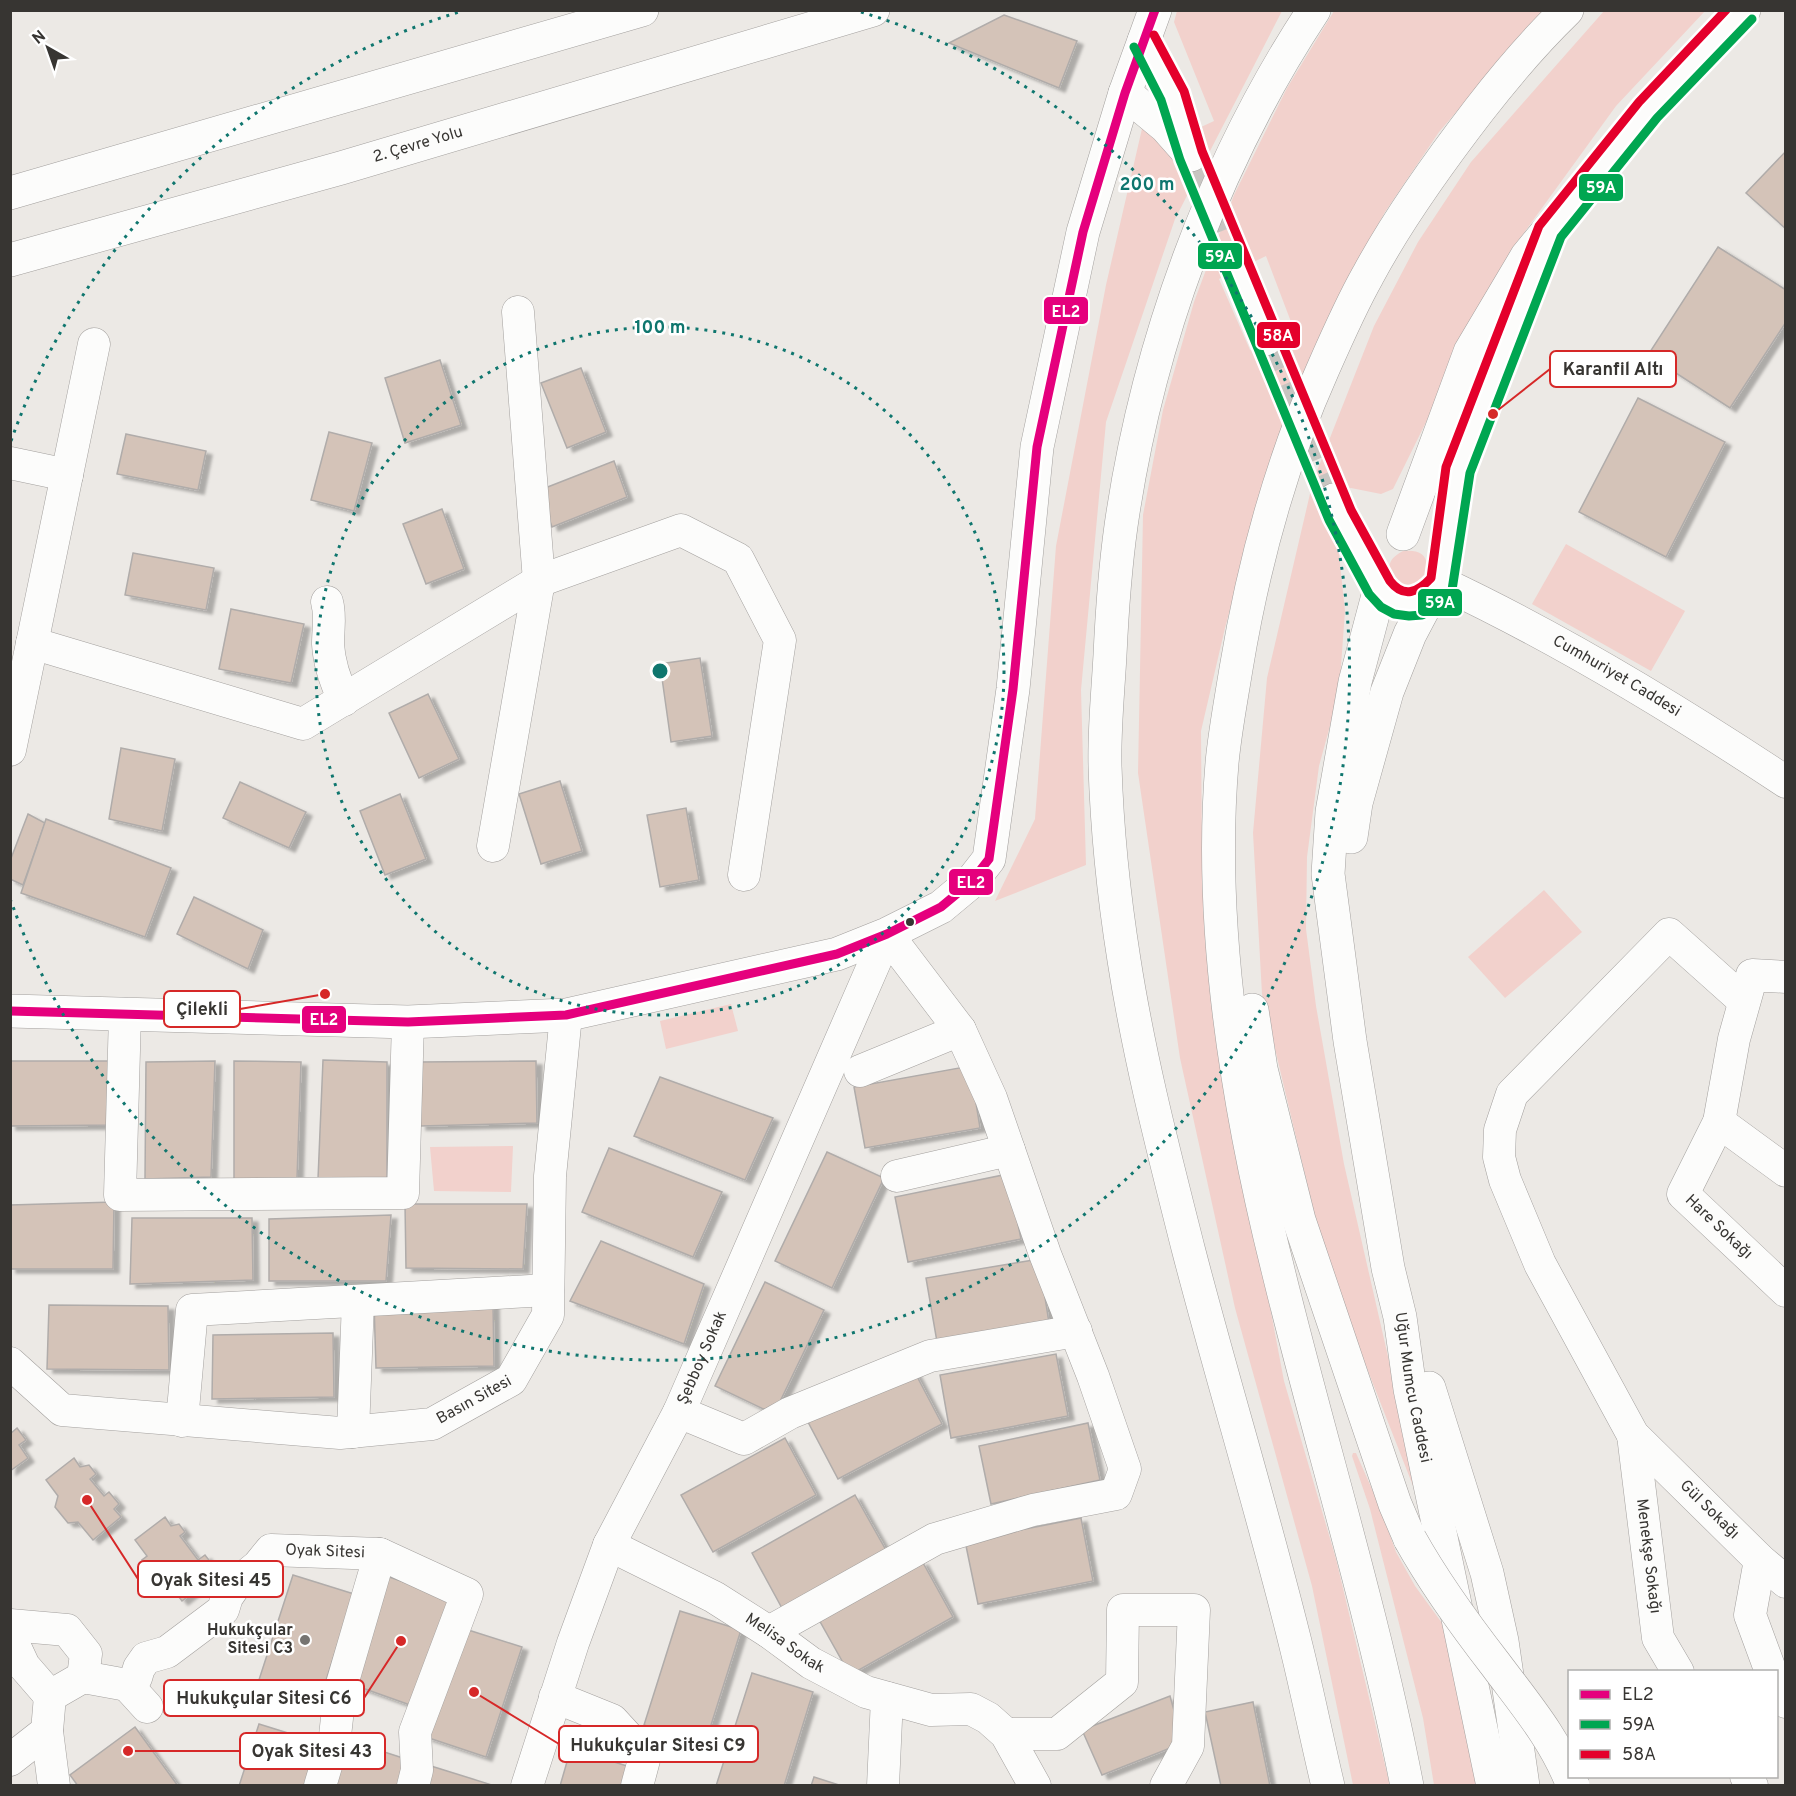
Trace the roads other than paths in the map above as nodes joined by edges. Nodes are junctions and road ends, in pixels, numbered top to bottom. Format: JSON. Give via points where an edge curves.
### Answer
{"nodes":[{"id":1,"x":642,"y":10,"type":"edge"},
{"id":2,"x":873,"y":10,"type":"edge"},
{"id":3,"x":1155,"y":10,"type":"edge"},
{"id":4,"x":1314,"y":10,"type":"edge"},
{"id":5,"x":1567,"y":10,"type":"edge"},
{"id":6,"x":1744,"y":10,"type":"edge"},
{"id":7,"x":1144,"y":41,"type":"junction"},
{"id":8,"x":1125,"y":93,"type":"junction"},
{"id":9,"x":10,"y":193,"type":"edge"},
{"id":10,"x":1550,"y":231,"type":"junction"},
{"id":11,"x":10,"y":260,"type":"edge"},
{"id":12,"x":1238,"y":270,"type":"tunnel mouth"},
{"id":13,"x":518,"y":312,"type":"dead end"},
{"id":14,"x":1266,"y":339,"type":"tunnel mouth"},
{"id":15,"x":94,"y":344,"type":"dead end"},
{"id":16,"x":10,"y":463,"type":"edge"},
{"id":17,"x":67,"y":475,"type":"junction"},
{"id":18,"x":1397,"y":537,"type":"junction"},
{"id":19,"x":539,"y":581,"type":"junction"},
{"id":20,"x":1438,"y":581,"type":"junction"},
{"id":21,"x":1378,"y":583,"type":"junction"},
{"id":22,"x":327,"y":602,"type":"dead end"},
{"id":23,"x":32,"y":643,"type":"junction"},
{"id":24,"x":344,"y":700,"type":"junction"},
{"id":25,"x":10,"y":750,"type":"edge"},
{"id":26,"x":1785,"y":782,"type":"edge"},
{"id":27,"x":493,"y":846,"type":"dead end"},
{"id":28,"x":1220,"y":871,"type":"junction"},
{"id":29,"x":744,"y":875,"type":"dead end"},
{"id":30,"x":887,"y":934,"type":"junction"},
{"id":31,"x":1785,"y":977,"type":"edge"},
{"id":32,"x":1343,"y":987,"type":"junction"},
{"id":33,"x":1744,"y":1001,"type":"junction"},
{"id":34,"x":10,"y":1011,"type":"edge"},
{"id":35,"x":125,"y":1014,"type":"junction"},
{"id":36,"x":566,"y":1015,"type":"junction"},
{"id":37,"x":408,"y":1022,"type":"junction"},
{"id":38,"x":960,"y":1030,"type":"junction"},
{"id":39,"x":860,"y":1071,"type":"dead end"},
{"id":40,"x":1719,"y":1122,"type":"junction"},
{"id":41,"x":1009,"y":1150,"type":"junction"},
{"id":42,"x":1785,"y":1171,"type":"edge"},
{"id":43,"x":897,"y":1176,"type":"dead end"},
{"id":44,"x":548,"y":1290,"type":"junction"},
{"id":45,"x":1785,"y":1291,"type":"edge"},
{"id":46,"x":358,"y":1301,"type":"junction"},
{"id":47,"x":1400,"y":1317,"type":"junction"},
{"id":48,"x":1076,"y":1331,"type":"junction"},
{"id":49,"x":10,"y":1363,"type":"edge"},
{"id":50,"x":679,"y":1412,"type":"junction"},
{"id":51,"x":182,"y":1421,"type":"junction"},
{"id":52,"x":353,"y":1432,"type":"junction"},
{"id":53,"x":1633,"y":1435,"type":"junction"},
{"id":54,"x":609,"y":1545,"type":"junction"},
{"id":55,"x":380,"y":1554,"type":"junction"},
{"id":56,"x":1760,"y":1560,"type":"junction"},
{"id":57,"x":1785,"y":1582,"type":"edge"},
{"id":58,"x":10,"y":1625,"type":"edge"},
{"id":59,"x":769,"y":1632,"type":"junction"},
{"id":60,"x":10,"y":1636,"type":"edge"},
{"id":61,"x":1677,"y":1670,"type":"edge"},
{"id":62,"x":1771,"y":1670,"type":"edge"},
{"id":63,"x":83,"y":1677,"type":"junction"},
{"id":64,"x":50,"y":1696,"type":"junction"},
{"id":65,"x":555,"y":1697,"type":"junction"},
{"id":66,"x":887,"y":1698,"type":"junction"},
{"id":67,"x":971,"y":1709,"type":"junction"},
{"id":68,"x":47,"y":1731,"type":"junction"},
{"id":69,"x":1006,"y":1734,"type":"junction"},
{"id":70,"x":10,"y":1760,"type":"edge"},
{"id":71,"x":1568,"y":1775,"type":"edge"},
{"id":72,"x":54,"y":1785,"type":"edge"},
{"id":73,"x":320,"y":1785,"type":"edge"},
{"id":74,"x":413,"y":1785,"type":"edge"},
{"id":75,"x":527,"y":1785,"type":"edge"},
{"id":76,"x":637,"y":1785,"type":"edge"},
{"id":77,"x":883,"y":1785,"type":"edge"},
{"id":78,"x":1019,"y":1785,"type":"edge"},
{"id":79,"x":1035,"y":1785,"type":"edge"},
{"id":80,"x":1166,"y":1785,"type":"edge"},
{"id":81,"x":1328,"y":1785,"type":"edge"},
{"id":82,"x":1407,"y":1785,"type":"edge"},
{"id":83,"x":1493,"y":1785,"type":"edge"},
{"id":84,"x":1523,"y":1785,"type":"edge"}],
"edges":[{"from":1,"to":9,"type":"main road"},
{"from":2,"to":11,"type":"main road","name":"2. Çevre Yolu","via":[[341,168]]},
{"from":3,"to":7,"type":"main road"},
{"from":4,"to":81,"type":"main road","via":[[1287,50],[1244,132],[1201,226],[1169,317],[1134,450],[1121,525],[1105,764],[1124,958],[1154,1113],[1294,1638]]},
{"from":5,"to":28,"type":"main road","via":[[1506,76],[1452,145],[1404,217],[1370,272],[1311,397],[1269,514],[1245,614],[1222,763]]},
{"from":6,"to":10,"type":"main road","via":[[1648,110]]},
{"from":7,"to":8,"type":"main road"},
{"from":7,"to":8,"type":"main road","via":[[1163,72],[1184,122],[1191,155]]},
{"from":8,"to":30,"type":"main road","via":[[1083,232],[1037,447],[1014,689],[989,859],[971,882],[941,907]]},
{"from":10,"to":18,"type":"main road","via":[[1527,256],[1470,352]]},
{"from":10,"to":20,"type":"main road","via":[[1458,470]]},
{"from":12,"to":14,"type":"main road"},
{"from":13,"to":19,"type":"street"},
{"from":15,"to":17,"type":"street"},
{"from":16,"to":17,"type":"street"},
{"from":17,"to":23,"type":"street"},
{"from":18,"to":20,"type":"main road","via":[[1424,537],[1433,543],[1440,552]]},
{"from":18,"to":21,"type":"main road","via":[[1382,546],[1376,556]]},
{"from":18,"to":21,"type":"main road","via":[[1361,529],[1337,508]]},
{"from":19,"to":24,"type":"street"},
{"from":19,"to":27,"type":"street"},
{"from":19,"to":29,"type":"street","via":[[681,530],[738,560],[780,640]]},
{"from":20,"to":21,"type":"main road","via":[[1419,603],[1408,604],[1387,597]]},
{"from":20,"to":26,"type":"street","name":"Cumhuriyet Caddesi","via":[[1604,669]]},
{"from":20,"to":32,"type":"main road","via":[[1410,633],[1387,692],[1356,803],[1349,852]]},
{"from":21,"to":32,"type":"main road","via":[[1355,682],[1332,812],[1328,874]]},
{"from":22,"to":24,"type":"street","via":[[328,646]]},
{"from":23,"to":24,"type":"street","via":[[303,724]]},
{"from":23,"to":25,"type":"street"},
{"from":28,"to":71,"type":"main road","bridge":true,"via":[[1232,903],[1262,1069],[1299,1220],[1395,1504],[1423,1563],[1552,1741]]},
{"from":28,"to":82,"type":"main road","via":[[1229,999],[1255,1167],[1277,1269],[1372,1623]]},
{"from":30,"to":36,"type":"main road","via":[[837,954]]},
{"from":30,"to":38,"type":"street"},
{"from":30,"to":50,"type":"street","name":"Şebboy Sokak"},
{"from":31,"to":33,"type":"street","via":[[1752,975]]},
{"from":32,"to":47,"type":"main road","name":"Uğur Mumcu Caddesi","via":[[1388,1269]]},
{"from":33,"to":40,"type":"street"},
{"from":33,"to":53,"type":"street","via":[[1669,934],[1512,1094],[1500,1130],[1499,1157],[1505,1180],[1540,1264]]},
{"from":34,"to":35,"type":"main road"},
{"from":35,"to":37,"type":"main road"},
{"from":35,"to":37,"type":"street","via":[[120,1195],[403,1193]]},
{"from":36,"to":37,"type":"main road"},
{"from":36,"to":44,"type":"street","name":"Basın Sitesi","via":[[550,1176]]},
{"from":38,"to":39,"type":"street"},
{"from":38,"to":41,"type":"street"},
{"from":40,"to":42,"type":"street"},
{"from":40,"to":45,"type":"street","name":"Hare Sokağı","via":[[1683,1194]]},
{"from":41,"to":43,"type":"street"},
{"from":41,"to":48,"type":"street"},
{"from":44,"to":46,"type":"street"},
{"from":44,"to":52,"type":"street","name":"Basın Sitesi","via":[[548,1315],[511,1380],[432,1424]]},
{"from":46,"to":51,"type":"street","via":[[192,1310]]},
{"from":46,"to":52,"type":"street"},
{"from":47,"to":83,"type":"main road","name":"Uğur Mumcu Caddesi","via":[[1410,1389]]},
{"from":47,"to":84,"type":"main road","via":[[1429,1386],[1486,1573],[1502,1641]]},
{"from":48,"to":50,"type":"street","via":[[930,1356],[790,1413],[744,1439]]},
{"from":48,"to":59,"type":"street","via":[[1125,1469],[1116,1494],[1033,1510],[935,1539]]},
{"from":49,"to":51,"type":"street","name":"Basın Sitesi","via":[[62,1410]]},
{"from":50,"to":54,"type":"street","name":"Şebboy Sokak"},
{"from":51,"to":52,"type":"street","name":"Basın Sitesi"},
{"from":53,"to":56,"type":"street","name":"Gül Sokağı"},
{"from":53,"to":61,"type":"street","name":"Menekşe Sokağı","via":[[1658,1638]]},
{"from":54,"to":59,"type":"street","name":"Melisa Sokak","via":[[714,1597]]},
{"from":54,"to":65,"type":"street","name":"Şebboy Sokak"},
{"from":55,"to":63,"type":"street","name":"Oyak Sitesi","via":[[271,1550],[236,1584],[223,1610],[166,1652],[146,1658],[136,1678],[137,1696]]},
{"from":55,"to":73,"type":"street","via":[[340,1691],[335,1736]]},
{"from":55,"to":74,"type":"street","via":[[467,1594],[415,1732],[417,1770]]},
{"from":56,"to":57,"type":"street","name":"Gül Sokağı"},
{"from":56,"to":62,"type":"street","via":[[1750,1615]]},
{"from":58,"to":63,"type":"street","via":[[67,1630],[86,1654]]},
{"from":59,"to":66,"type":"street","name":"Melisa Sokak","via":[[811,1664],[866,1692]]},
{"from":60,"to":64,"type":"street","via":[[24,1666]]},
{"from":63,"to":64,"type":"street"},
{"from":64,"to":68,"type":"street"},
{"from":65,"to":75,"type":"street","name":"Şebboy Sokak"},
{"from":65,"to":76,"type":"street","via":[[612,1720],[632,1741],[645,1756]]},
{"from":66,"to":67,"type":"street","name":"Melisa Sokak","via":[[932,1710]]},
{"from":66,"to":77,"type":"street"},
{"from":67,"to":69,"type":"street"},
{"from":67,"to":78,"type":"street"},
{"from":68,"to":70,"type":"street"},
{"from":68,"to":72,"type":"street"},
{"from":69,"to":79,"type":"street"},
{"from":69,"to":80,"type":"street","via":[[1057,1734],[1122,1682],[1123,1610],[1194,1610],[1188,1746]]}]}
